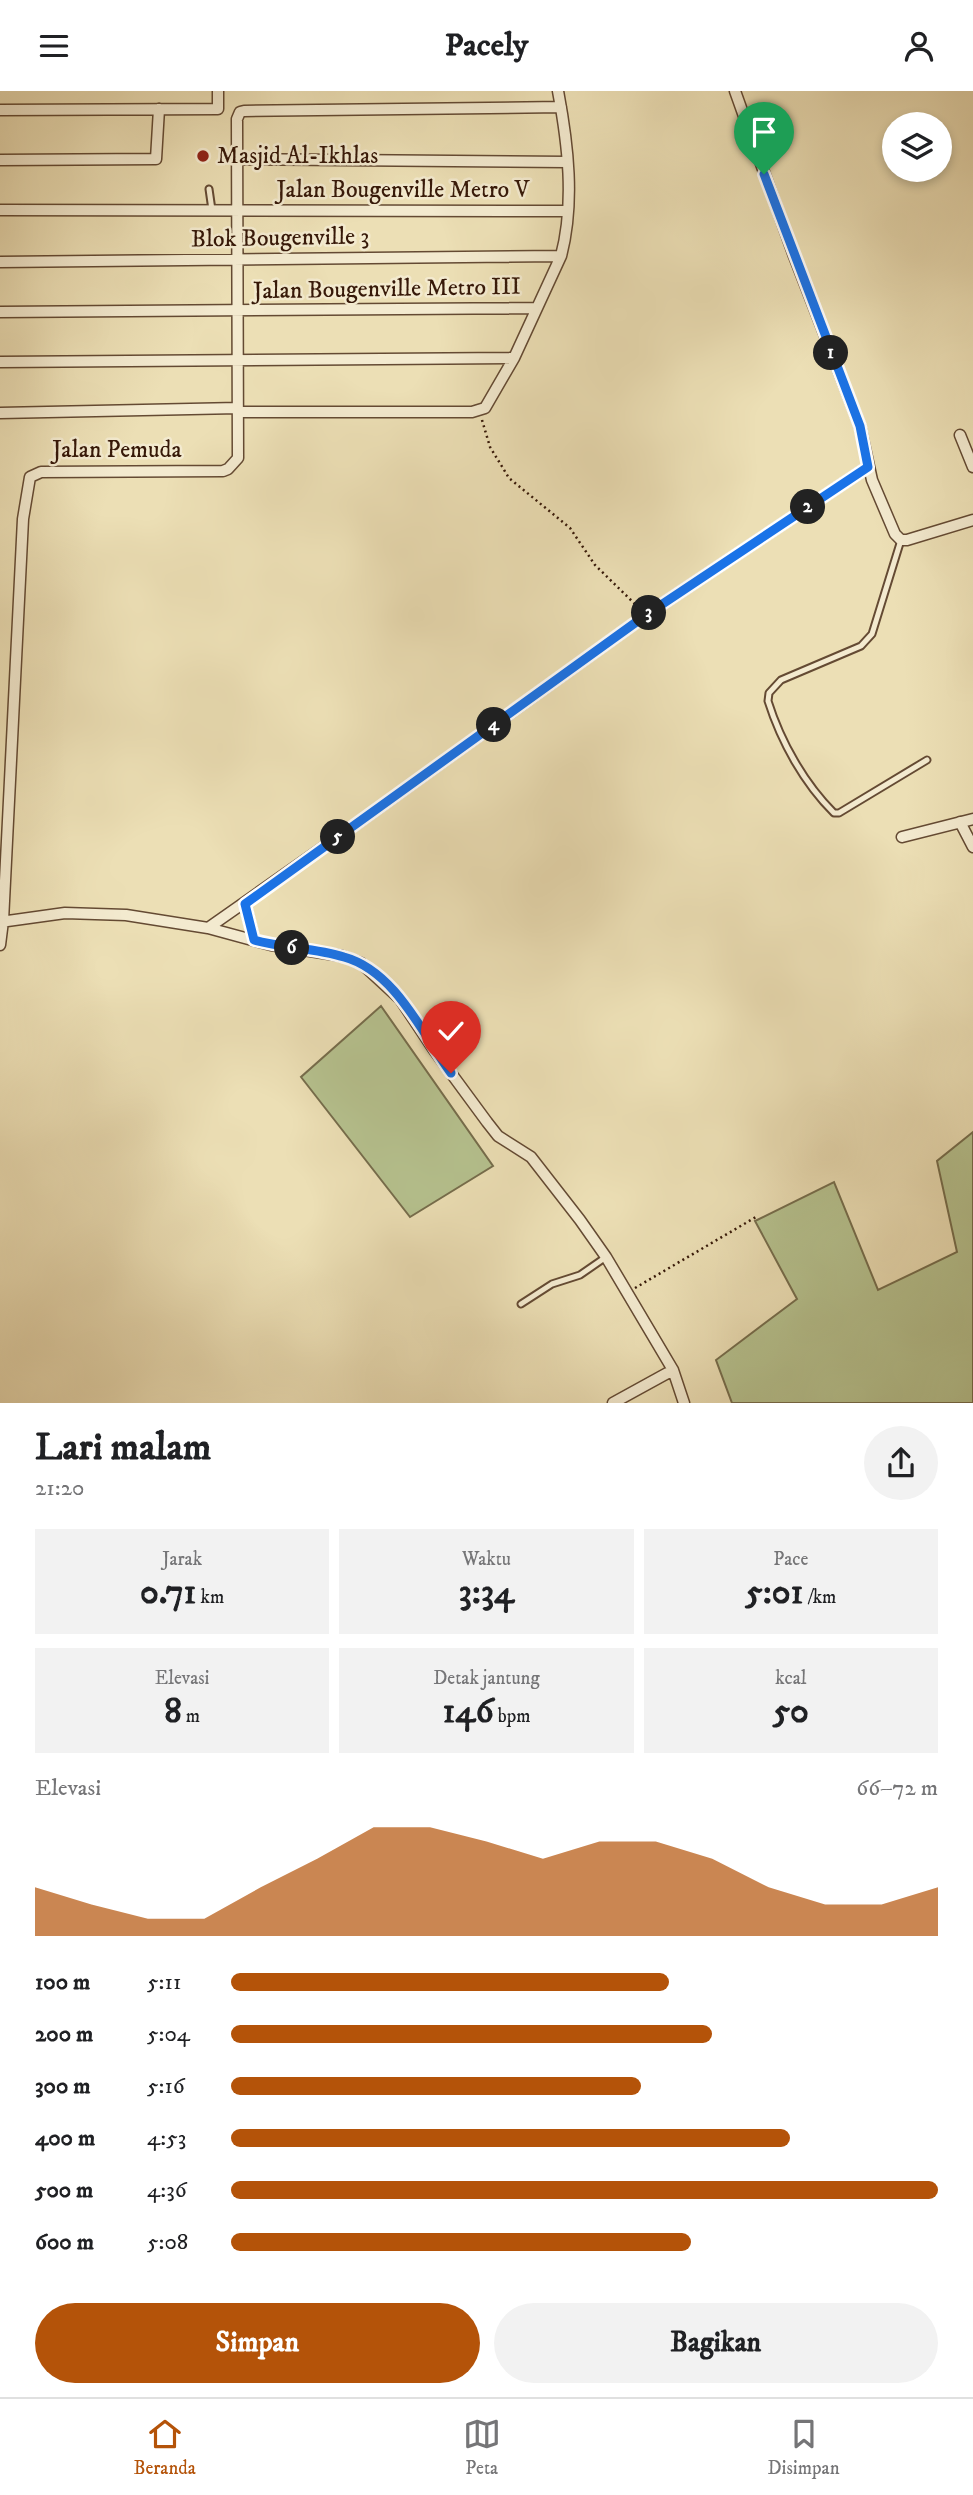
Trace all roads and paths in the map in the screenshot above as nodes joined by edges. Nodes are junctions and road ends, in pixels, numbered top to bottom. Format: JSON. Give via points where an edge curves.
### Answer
{"nodes":[{"id":1,"x":218,"y":91,"type":"edge"},
{"id":2,"x":558,"y":91,"type":"edge"},
{"id":3,"x":735,"y":91,"type":"edge"},
{"id":4,"x":561,"y":107,"type":"junction"},
{"id":5,"x":159,"y":109,"type":"junction"},
{"id":6,"x":0,"y":110,"type":"edge"},
{"id":7,"x":238,"y":159,"type":"junction"},
{"id":8,"x":0,"y":160,"type":"edge"},
{"id":9,"x":567,"y":162,"type":"junction"},
{"id":10,"x":209,"y":189,"type":"dead end"},
{"id":11,"x":0,"y":210,"type":"edge"},
{"id":12,"x":212,"y":211,"type":"junction"},
{"id":13,"x":238,"y":211,"type":"junction"},
{"id":14,"x":568,"y":211,"type":"junction"},
{"id":15,"x":561,"y":256,"type":"junction"},
{"id":16,"x":238,"y":260,"type":"junction"},
{"id":17,"x":0,"y":262,"type":"edge"},
{"id":18,"x":537,"y":308,"type":"junction"},
{"id":19,"x":0,"y":312,"type":"edge"},
{"id":20,"x":238,"y":312,"type":"junction"},
{"id":21,"x":514,"y":358,"type":"junction"},
{"id":22,"x":238,"y":360,"type":"junction"},
{"id":23,"x":0,"y":362,"type":"edge"},
{"id":24,"x":238,"y":410,"type":"junction"},
{"id":25,"x":480,"y":411,"type":"junction"},
{"id":26,"x":0,"y":413,"type":"edge"},
{"id":27,"x":960,"y":435,"type":"dead end"},
{"id":28,"x":868,"y":467,"type":"junction"},
{"id":29,"x":973,"y":467,"type":"edge"},
{"id":30,"x":973,"y":520,"type":"edge"},
{"id":31,"x":901,"y":540,"type":"junction"},
{"id":32,"x":646,"y":615,"type":"junction"},
{"id":33,"x":927,"y":760,"type":"dead end"},
{"id":34,"x":973,"y":819,"type":"edge"},
{"id":35,"x":960,"y":822,"type":"junction"},
{"id":36,"x":902,"y":837,"type":"dead end"},
{"id":37,"x":973,"y":847,"type":"edge"},
{"id":38,"x":245,"y":904,"type":"junction"},
{"id":39,"x":2,"y":921,"type":"edge"},
{"id":40,"x":208,"y":928,"type":"junction"},
{"id":41,"x":254,"y":940,"type":"junction"},
{"id":42,"x":0,"y":945,"type":"edge"},
{"id":43,"x":757,"y":1217,"type":"dead end"},
{"id":44,"x":606,"y":1257,"type":"junction"},
{"id":45,"x":626,"y":1293,"type":"junction"},
{"id":46,"x":521,"y":1304,"type":"dead end"},
{"id":47,"x":673,"y":1370,"type":"junction"},
{"id":48,"x":612,"y":1403,"type":"edge"},
{"id":49,"x":684,"y":1403,"type":"edge"}],
"edges":[{"from":1,"to":5,"type":"street","via":[[218,109]]},
{"from":2,"to":4,"type":"street"},
{"from":3,"to":28,"type":"street","via":[[860,426]]},
{"from":4,"to":7,"type":"street","name":"Jalan Pemuda","via":[[244,111],[237,119]]},
{"from":4,"to":9,"type":"street"},
{"from":5,"to":6,"type":"street"},
{"from":5,"to":8,"type":"street","via":[[156,159]]},
{"from":7,"to":9,"type":"street"},
{"from":7,"to":13,"type":"street","name":"Jalan Pemuda"},
{"from":9,"to":14,"type":"street"},
{"from":10,"to":12,"type":"lane"},
{"from":11,"to":12,"type":"street","name":"Jalan Bougenville Metro V"},
{"from":12,"to":13,"type":"street","name":"Jalan Bougenville Metro V"},
{"from":13,"to":14,"type":"street","name":"Jalan Bougenville Metro V"},
{"from":13,"to":16,"type":"street","name":"Jalan Pemuda"},
{"from":14,"to":15,"type":"street"},
{"from":15,"to":16,"type":"street","name":"Blok Bougenville 3"},
{"from":15,"to":18,"type":"street"},
{"from":16,"to":17,"type":"street","name":"Blok Bougenville 3"},
{"from":16,"to":20,"type":"street","name":"Jalan Pemuda"},
{"from":18,"to":20,"type":"street","name":"Jalan Bougenville Metro III"},
{"from":18,"to":21,"type":"street"},
{"from":19,"to":20,"type":"street","name":"Jalan Bougenville Metro III"},
{"from":20,"to":22,"type":"street","name":"Jalan Pemuda"},
{"from":21,"to":22,"type":"street"},
{"from":21,"to":25,"type":"street"},
{"from":22,"to":23,"type":"street"},
{"from":22,"to":24,"type":"street","name":"Jalan Pemuda"},
{"from":24,"to":25,"type":"street"},
{"from":24,"to":26,"type":"street"},
{"from":24,"to":39,"type":"street","name":"Jalan Pemuda","via":[[238,458],[228,469],[41,472],[30,477],[23,519]]},
{"from":25,"to":32,"type":"path","via":[[490,447],[509,478],[570,528],[595,565]]},
{"from":27,"to":29,"type":"street"},
{"from":28,"to":31,"type":"street"},
{"from":28,"to":32,"type":"street"},
{"from":30,"to":31,"type":"street"},
{"from":31,"to":33,"type":"lane","via":[[868,640],[781,680],[768,701],[790,753],[834,813]]},
{"from":32,"to":38,"type":"street"},
{"from":34,"to":35,"type":"street"},
{"from":35,"to":36,"type":"street"},
{"from":35,"to":37,"type":"street"},
{"from":38,"to":40,"type":"street"},
{"from":38,"to":41,"type":"street"},
{"from":39,"to":40,"type":"street","via":[[103,913]]},
{"from":39,"to":42,"type":"street","name":"Jalan Pemuda"},
{"from":40,"to":41,"type":"street"},
{"from":41,"to":44,"type":"street","via":[[342,956],[378,976],[400,999],[486,1122],[544,1170]]},
{"from":43,"to":45,"type":"path"},
{"from":44,"to":45,"type":"street"},
{"from":44,"to":46,"type":"lane"},
{"from":45,"to":47,"type":"street"},
{"from":47,"to":48,"type":"street"},
{"from":47,"to":49,"type":"street"}]}
